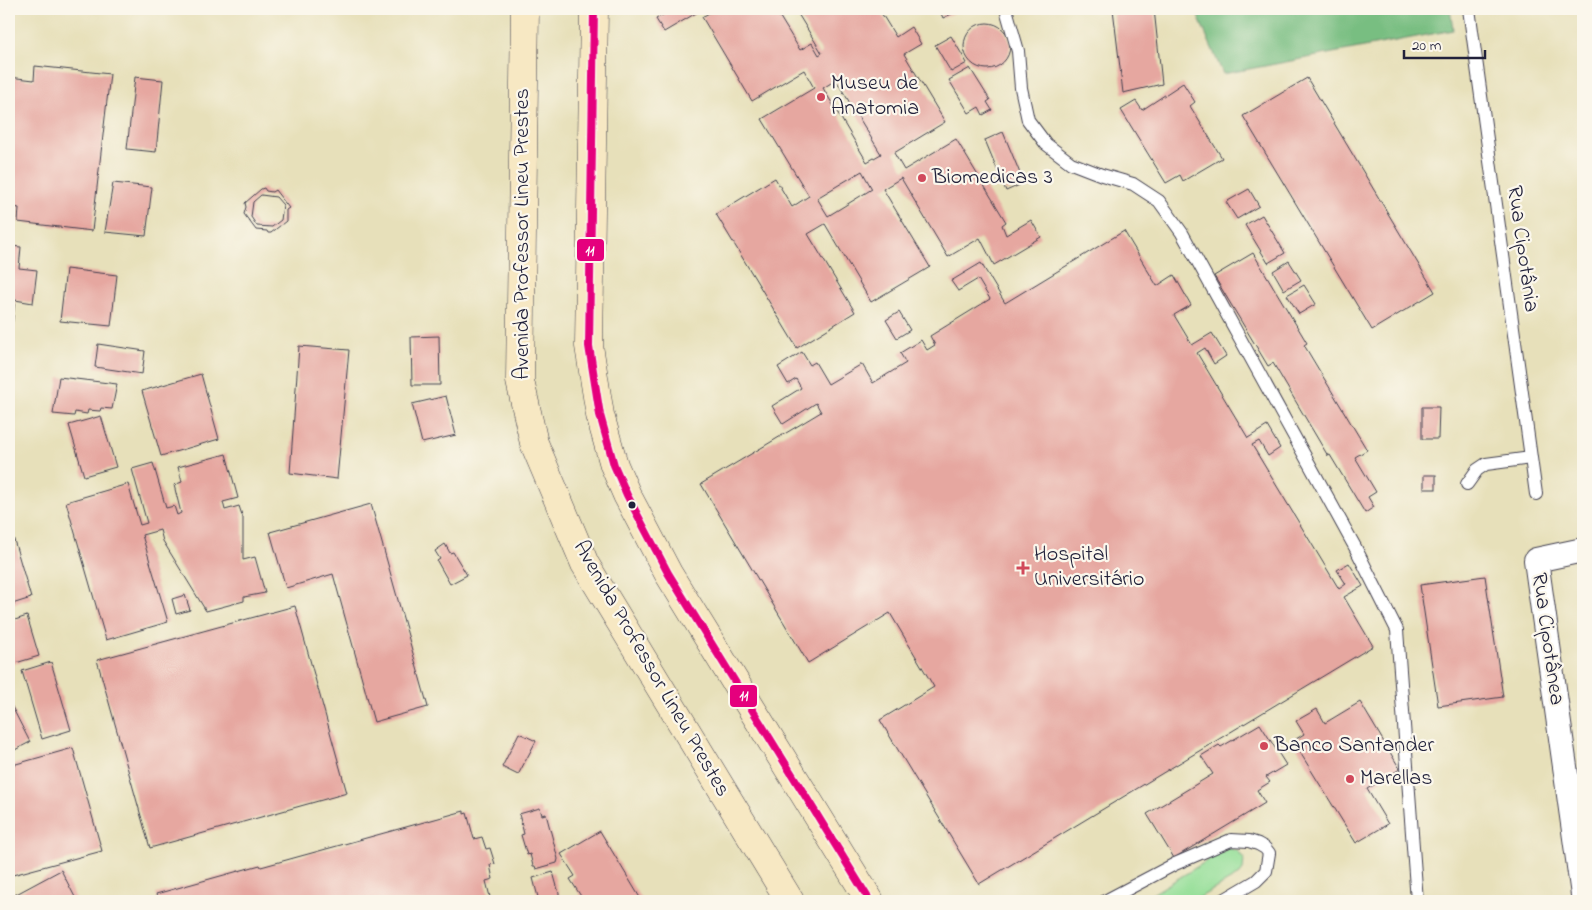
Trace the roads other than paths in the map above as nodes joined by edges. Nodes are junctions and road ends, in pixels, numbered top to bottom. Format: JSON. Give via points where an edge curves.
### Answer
{"nodes":[{"id":1,"x":525,"y":9,"type":"edge"},
{"id":2,"x":594,"y":9,"type":"edge"},
{"id":3,"x":1006,"y":9,"type":"edge"},
{"id":4,"x":1469,"y":9,"type":"edge"},
{"id":5,"x":1531,"y":458,"type":"junction"},
{"id":6,"x":1467,"y":484,"type":"dead end"},
{"id":7,"x":1536,"y":494,"type":"dead end"},
{"id":8,"x":1583,"y":550,"type":"edge"},
{"id":9,"x":1583,"y":895,"type":"edge"},
{"id":10,"x":790,"y":901,"type":"edge"},
{"id":11,"x":870,"y":901,"type":"edge"},
{"id":12,"x":1105,"y":901,"type":"edge"},
{"id":13,"x":1222,"y":901,"type":"edge"},
{"id":14,"x":1417,"y":901,"type":"edge"}],
"edges":[{"from":1,"to":10,"type":"street","name":"Avenida Professor Lineu Prestes","via":[[520,381],[534,443],[585,564]]},
{"from":2,"to":11,"type":"street","via":[[590,346],[600,414],[614,465],[668,573]]},
{"from":3,"to":14,"type":"lane","via":[[1018,51],[1028,120],[1046,144],[1071,163],[1132,184],[1159,201],[1182,233],[1356,547],[1397,630]]},
{"from":4,"to":5,"type":"lane","name":"Rua Cipotânia"},
{"from":5,"to":6,"type":"lane","via":[[1486,464]]},
{"from":5,"to":7,"type":"lane","name":"Rua Cipotânia"},
{"from":8,"to":9,"type":"street","name":"Rua Cipotânea","via":[[1536,560]]},
{"from":12,"to":13,"type":"lane","via":[[1175,864],[1231,840],[1249,841],[1265,848],[1269,853],[1266,871],[1256,881]]}]}
